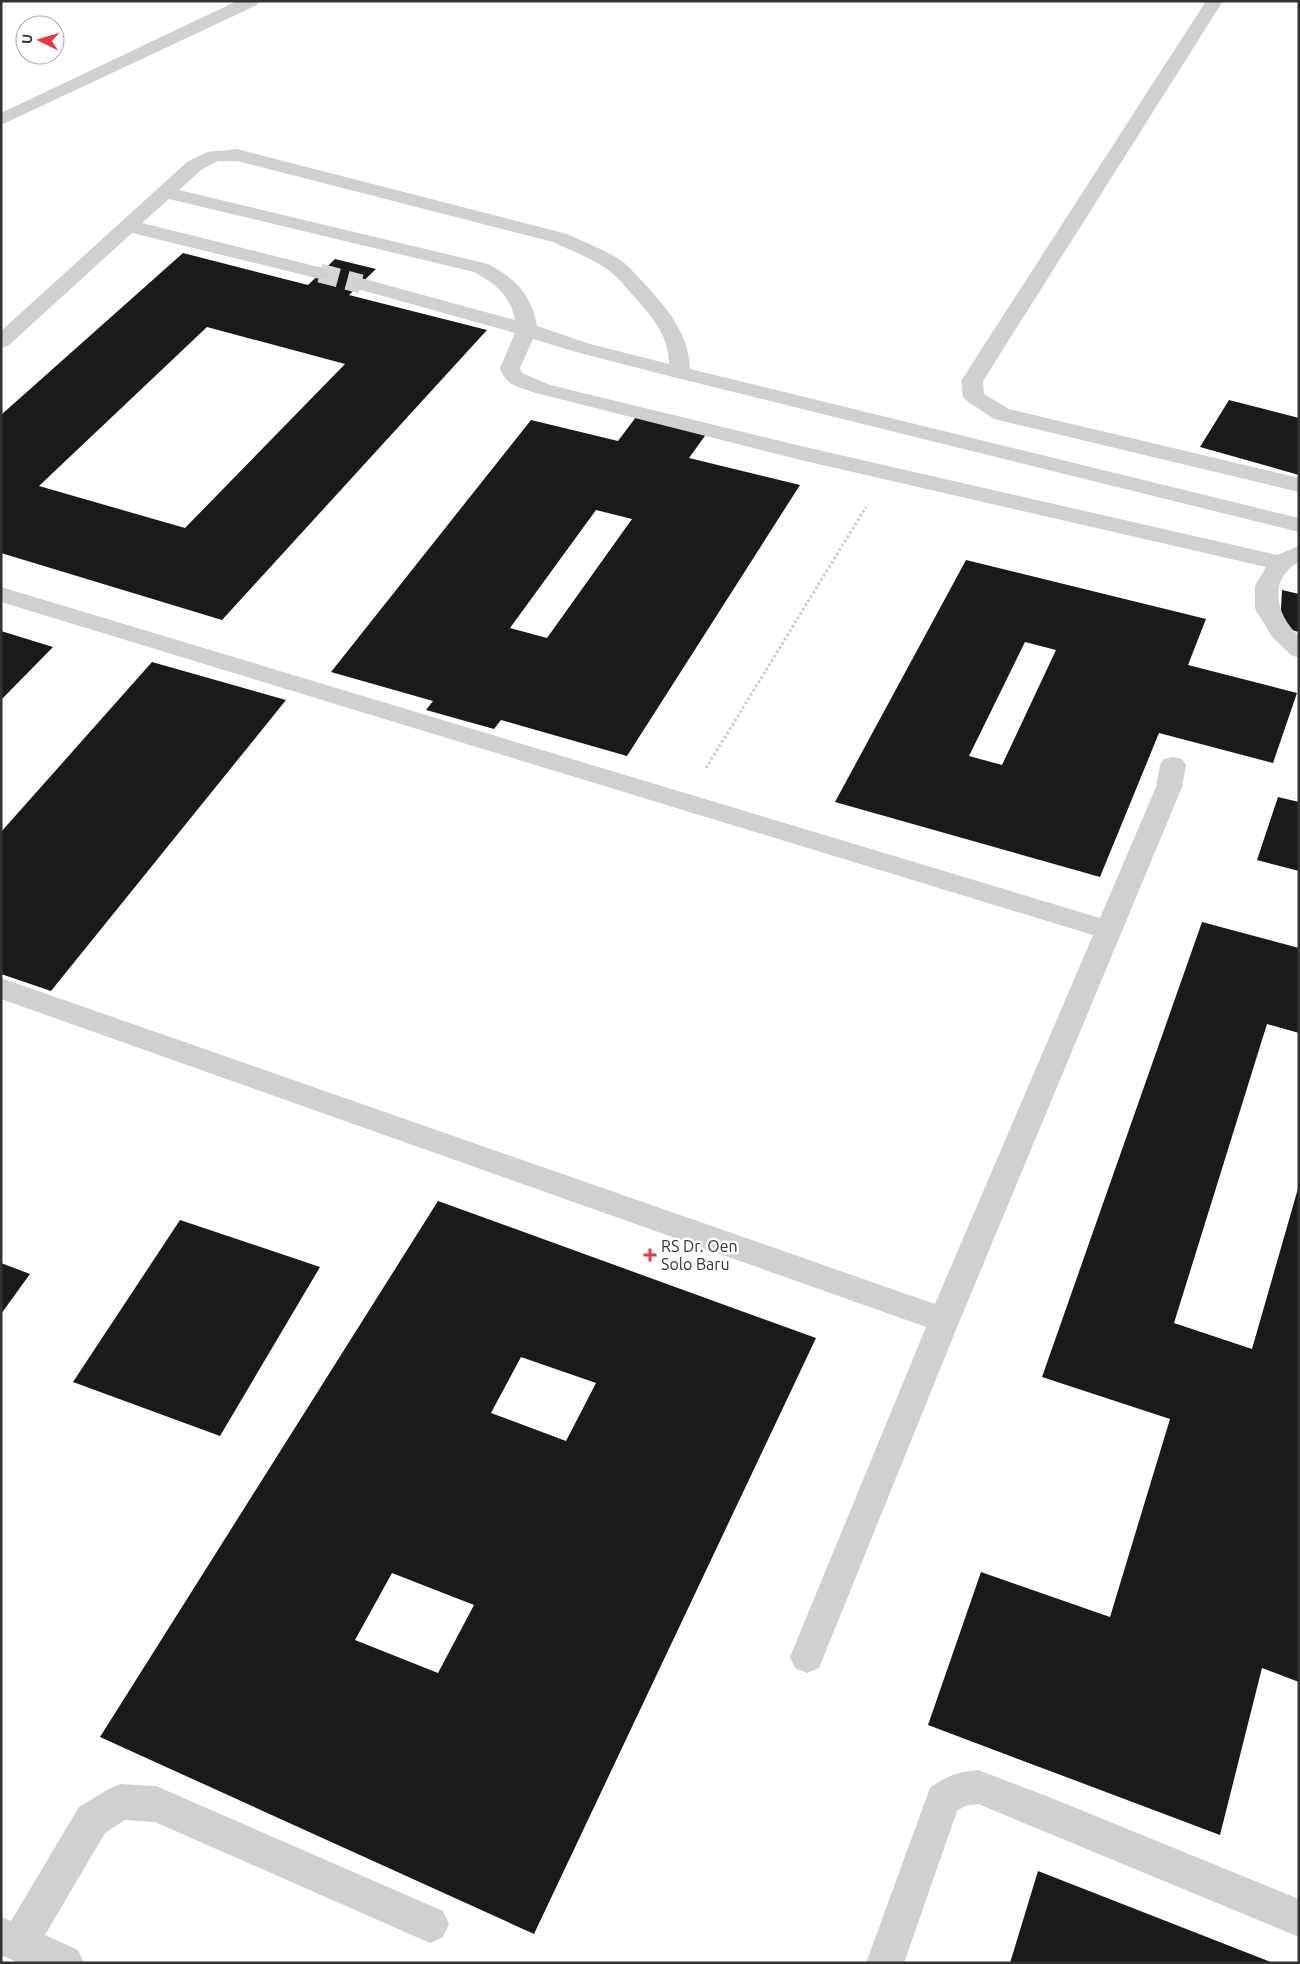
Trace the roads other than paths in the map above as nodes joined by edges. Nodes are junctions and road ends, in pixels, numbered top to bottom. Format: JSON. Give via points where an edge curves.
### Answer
{"nodes":[{"id":1,"x":251,"y":1,"type":"edge"},
{"id":2,"x":1215,"y":1,"type":"edge"},
{"id":3,"x":1,"y":120,"type":"edge"},
{"id":4,"x":164,"y":192,"type":"junction"},
{"id":5,"x":130,"y":226,"type":"junction"},
{"id":6,"x":320,"y":273,"type":"tunnel mouth"},
{"id":7,"x":361,"y":284,"type":"tunnel mouth"},
{"id":8,"x":527,"y":330,"type":"junction"},
{"id":9,"x":1,"y":342,"type":"edge"},
{"id":10,"x":680,"y":373,"type":"junction"},
{"id":11,"x":1299,"y":485,"type":"edge"},
{"id":12,"x":1299,"y":525,"type":"edge"},
{"id":13,"x":1289,"y":558,"type":"edge"},
{"id":14,"x":1,"y":594,"type":"edge"},
{"id":15,"x":1299,"y":650,"type":"edge"},
{"id":16,"x":1172,"y":765,"type":"dead end"},
{"id":17,"x":1108,"y":930,"type":"junction"},
{"id":18,"x":1,"y":988,"type":"edge"},
{"id":19,"x":944,"y":1320,"type":"junction"},
{"id":20,"x":807,"y":1657,"type":"dead end"},
{"id":21,"x":1299,"y":1918,"type":"edge"},
{"id":22,"x":430,"y":1924,"type":"dead end"},
{"id":23,"x":10,"y":1940,"type":"edge"},
{"id":24,"x":65,"y":1963,"type":"edge"},
{"id":25,"x":885,"y":1963,"type":"edge"}],
"edges":[{"from":1,"to":3,"type":"lane"},
{"from":2,"to":11,"type":"lane","via":[[972,381],[974,397],[1002,414]]},
{"from":4,"to":5,"type":"lane"},
{"from":4,"to":8,"type":"lane","via":[[481,268],[501,278],[514,291],[525,311]]},
{"from":4,"to":10,"type":"lane","via":[[194,166],[214,156],[237,155],[560,238],[618,268],[660,311],[672,330],[681,360]]},
{"from":5,"to":6,"type":"lane"},
{"from":5,"to":9,"type":"lane"},
{"from":7,"to":8,"type":"lane"},
{"from":8,"to":10,"type":"lane"},
{"from":8,"to":13,"type":"lane","via":[[510,368],[513,377],[543,389],[887,472]]},
{"from":10,"to":12,"type":"lane"},
{"from":13,"to":15,"type":"lane","via":[[1267,586],[1267,609],[1281,633]]},
{"from":14,"to":17,"type":"lane"},
{"from":16,"to":17,"type":"lane","via":[[1169,787]]},
{"from":17,"to":19,"type":"lane"},
{"from":18,"to":19,"type":"lane"},
{"from":19,"to":20,"type":"lane"},
{"from":21,"to":25,"type":"lane","via":[[978,1787],[958,1789],[943,1800]]},
{"from":22,"to":23,"type":"lane","via":[[156,1804],[120,1802],[92,1820]]},
{"from":23,"to":24,"type":"lane"}]}
